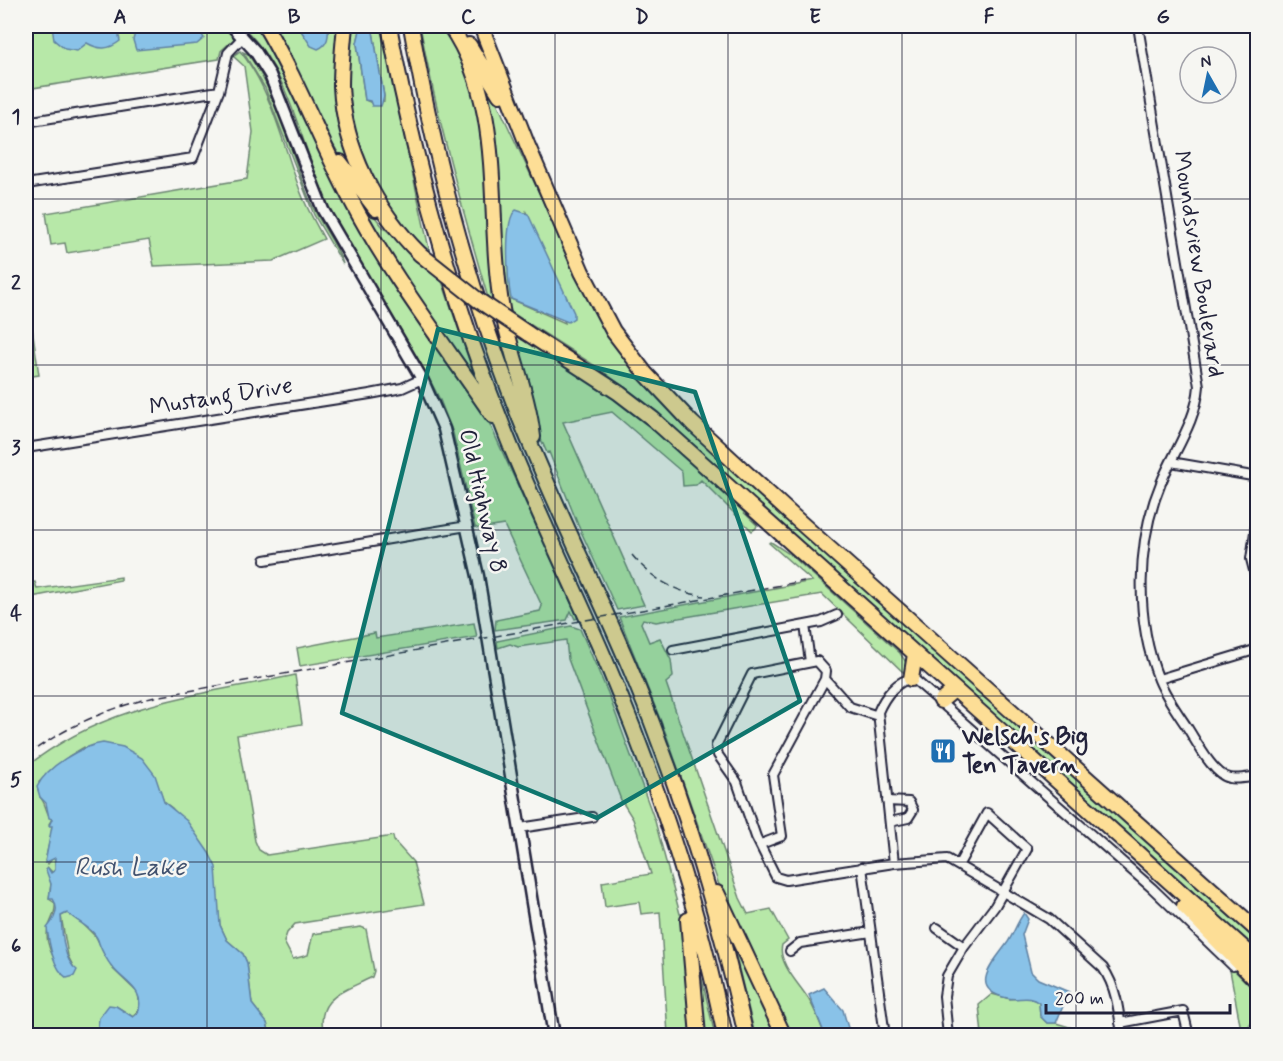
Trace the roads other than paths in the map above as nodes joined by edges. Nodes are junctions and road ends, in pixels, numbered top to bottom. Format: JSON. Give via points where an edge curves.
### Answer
{"nodes":[{"id":1,"x":232,"y":26,"type":"edge"},
{"id":2,"x":265,"y":26,"type":"edge"},
{"id":3,"x":345,"y":26,"type":"edge"},
{"id":4,"x":389,"y":26,"type":"edge"},
{"id":5,"x":411,"y":26,"type":"edge"},
{"id":6,"x":450,"y":26,"type":"edge"},
{"id":7,"x":455,"y":26,"type":"edge"},
{"id":8,"x":482,"y":26,"type":"edge"},
{"id":9,"x":1138,"y":26,"type":"edge"},
{"id":10,"x":243,"y":38,"type":"junction"},
{"id":11,"x":219,"y":92,"type":"junction"},
{"id":12,"x":304,"y":99,"type":"junction"},
{"id":13,"x":26,"y":122,"type":"edge"},
{"id":14,"x":527,"y":144,"type":"junction"},
{"id":15,"x":26,"y":184,"type":"edge"},
{"id":16,"x":417,"y":250,"type":"junction"},
{"id":17,"x":422,"y":379,"type":"junction"},
{"id":18,"x":506,"y":435,"type":"junction"},
{"id":19,"x":26,"y":448,"type":"edge"},
{"id":20,"x":534,"y":454,"type":"junction"},
{"id":21,"x":1172,"y":462,"type":"junction"},
{"id":22,"x":1257,"y":477,"type":"edge"},
{"id":23,"x":1257,"y":512,"type":"edge"},
{"id":24,"x":467,"y":526,"type":"junction"},
{"id":25,"x":265,"y":560,"type":"dead end"},
{"id":26,"x":1257,"y":586,"type":"edge"},
{"id":27,"x":837,"y":615,"type":"dead end"},
{"id":28,"x":805,"y":625,"type":"junction"},
{"id":29,"x":1257,"y":649,"type":"edge"},
{"id":30,"x":673,"y":650,"type":"dead end"},
{"id":31,"x":914,"y":652,"type":"junction"},
{"id":32,"x":810,"y":662,"type":"junction"},
{"id":33,"x":825,"y":679,"type":"junction"},
{"id":34,"x":911,"y":679,"type":"junction"},
{"id":35,"x":1159,"y":679,"type":"junction"},
{"id":36,"x":954,"y":690,"type":"junction"},
{"id":37,"x":941,"y":701,"type":"junction"},
{"id":38,"x":878,"y":716,"type":"junction"},
{"id":39,"x":1257,"y":776,"type":"edge"},
{"id":40,"x":887,"y":801,"type":"junction"},
{"id":41,"x":592,"y":818,"type":"dead end"},
{"id":42,"x":687,"y":820,"type":"junction"},
{"id":43,"x":890,"y":822,"type":"junction"},
{"id":44,"x":520,"y":828,"type":"junction"},
{"id":45,"x":761,"y":844,"type":"junction"},
{"id":46,"x":1127,"y":846,"type":"junction"},
{"id":47,"x":894,"y":863,"type":"junction"},
{"id":48,"x":959,"y":864,"type":"junction"},
{"id":49,"x":862,"y":867,"type":"junction"},
{"id":50,"x":1003,"y":891,"type":"junction"},
{"id":51,"x":689,"y":894,"type":"junction"},
{"id":52,"x":1225,"y":902,"type":"junction"},
{"id":53,"x":1257,"y":925,"type":"edge"},
{"id":54,"x":937,"y":928,"type":"dead end"},
{"id":55,"x":1257,"y":931,"type":"edge"},
{"id":56,"x":871,"y":932,"type":"junction"},
{"id":57,"x":1212,"y":945,"type":"junction"},
{"id":58,"x":964,"y":947,"type":"junction"},
{"id":59,"x":790,"y":951,"type":"dead end"},
{"id":60,"x":1205,"y":952,"type":"dead end"},
{"id":61,"x":1257,"y":962,"type":"edge"},
{"id":62,"x":1257,"y":982,"type":"edge"},
{"id":63,"x":1257,"y":990,"type":"edge"},
{"id":64,"x":1120,"y":1023,"type":"junction"},
{"id":65,"x":554,"y":1035,"type":"edge"},
{"id":66,"x":698,"y":1035,"type":"edge"},
{"id":67,"x":725,"y":1035,"type":"edge"},
{"id":68,"x":746,"y":1035,"type":"edge"},
{"id":69,"x":784,"y":1035,"type":"edge"},
{"id":70,"x":885,"y":1035,"type":"edge"},
{"id":71,"x":948,"y":1035,"type":"edge"},
{"id":72,"x":1122,"y":1035,"type":"edge"},
{"id":73,"x":1189,"y":1035,"type":"edge"}],
"edges":[{"from":1,"to":10,"type":"street","name":"Old Highway 8"},
{"from":2,"to":12,"type":"highway"},
{"from":3,"to":16,"type":"highway","via":[[341,85],[352,141],[380,204]]},
{"from":4,"to":18,"type":"highway","via":[[435,221]]},
{"from":5,"to":20,"type":"highway","via":[[458,236],[497,358]]},
{"from":6,"to":20,"type":"highway","via":[[471,63],[485,108],[502,309],[530,413]]},
{"from":7,"to":14,"type":"highway","via":[[477,55]]},
{"from":8,"to":14,"type":"highway"},
{"from":9,"to":21,"type":"street","name":"Moundsview Boulevard","via":[[1199,386],[1194,414]]},
{"from":10,"to":11,"type":"street","via":[[228,54]]},
{"from":10,"to":17,"type":"street","name":"Old Highway 8","via":[[274,83],[329,221]]},
{"from":11,"to":13,"type":"street"},
{"from":11,"to":15,"type":"street","via":[[193,158]]},
{"from":12,"to":16,"type":"highway","via":[[357,186],[389,225]]},
{"from":12,"to":18,"type":"highway","via":[[375,242]]},
{"from":14,"to":52,"type":"highway","via":[[602,312],[662,393],[792,515]]},
{"from":16,"to":31,"type":"highway","bridge":true,"via":[[478,300],[628,399]]},
{"from":17,"to":19,"type":"street","name":"Mustang Drive","via":[[402,388],[370,394]]},
{"from":17,"to":24,"type":"street","name":"Old Highway 8","via":[[444,429]]},
{"from":18,"to":51,"type":"highway","via":[[628,713]]},
{"from":20,"to":42,"type":"highway","via":[[628,664]]},
{"from":21,"to":22,"type":"street"},
{"from":21,"to":35,"type":"street","name":"Moundsview Boulevard","via":[[1154,502],[1142,583],[1145,628]]},
{"from":23,"to":26,"type":"street","via":[[1251,559]]},
{"from":24,"to":25,"type":"street"},
{"from":24,"to":44,"type":"street","name":"Old Highway 8"},
{"from":27,"to":28,"type":"street"},
{"from":28,"to":30,"type":"street"},
{"from":28,"to":32,"type":"street"},
{"from":29,"to":35,"type":"street"},
{"from":31,"to":34,"type":"highway"},
{"from":31,"to":36,"type":"highway"},
{"from":32,"to":33,"type":"street","via":[[824,666]]},
{"from":32,"to":45,"type":"street","via":[[752,674],[716,746],[737,782]]},
{"from":33,"to":38,"type":"street","via":[[850,707]]},
{"from":33,"to":45,"type":"street","via":[[772,775],[782,836]]},
{"from":34,"to":37,"type":"street","via":[[920,681]]},
{"from":34,"to":38,"type":"street","via":[[900,682],[884,700]]},
{"from":35,"to":39,"type":"street","name":"Moundsview Boulevard","via":[[1203,753],[1221,775]]},
{"from":36,"to":37,"type":"highway"},
{"from":36,"to":46,"type":"highway"},
{"from":37,"to":57,"type":"street"},
{"from":38,"to":40,"type":"street"},
{"from":40,"to":43,"type":"street"},
{"from":40,"to":43,"type":"street","via":[[905,800],[913,810],[908,818]]},
{"from":41,"to":44,"type":"street"},
{"from":42,"to":68,"type":"highway","via":[[718,921]]},
{"from":42,"to":69,"type":"highway"},
{"from":43,"to":47,"type":"street"},
{"from":44,"to":65,"type":"street","name":"Old Highway 8"},
{"from":45,"to":49,"type":"street","via":[[775,876],[782,881]]},
{"from":46,"to":61,"type":"highway"},
{"from":46,"to":62,"type":"highway"},
{"from":47,"to":48,"type":"street","via":[[942,857]]},
{"from":47,"to":49,"type":"street"},
{"from":48,"to":50,"type":"street"},
{"from":48,"to":50,"type":"street","via":[[987,813],[1027,849]]},
{"from":49,"to":56,"type":"street"},
{"from":50,"to":58,"type":"street"},
{"from":50,"to":64,"type":"street","via":[[1049,919],[1103,968]]},
{"from":51,"to":66,"type":"highway"},
{"from":51,"to":67,"type":"highway"},
{"from":52,"to":53,"type":"highway"},
{"from":52,"to":55,"type":"highway"},
{"from":54,"to":58,"type":"street"},
{"from":56,"to":59,"type":"street","via":[[800,943]]},
{"from":56,"to":70,"type":"street"},
{"from":57,"to":60,"type":"street"},
{"from":57,"to":63,"type":"street"},
{"from":58,"to":71,"type":"street","via":[[945,986]]},
{"from":64,"to":72,"type":"street"},
{"from":64,"to":73,"type":"street","via":[[1183,1011]]}]}
